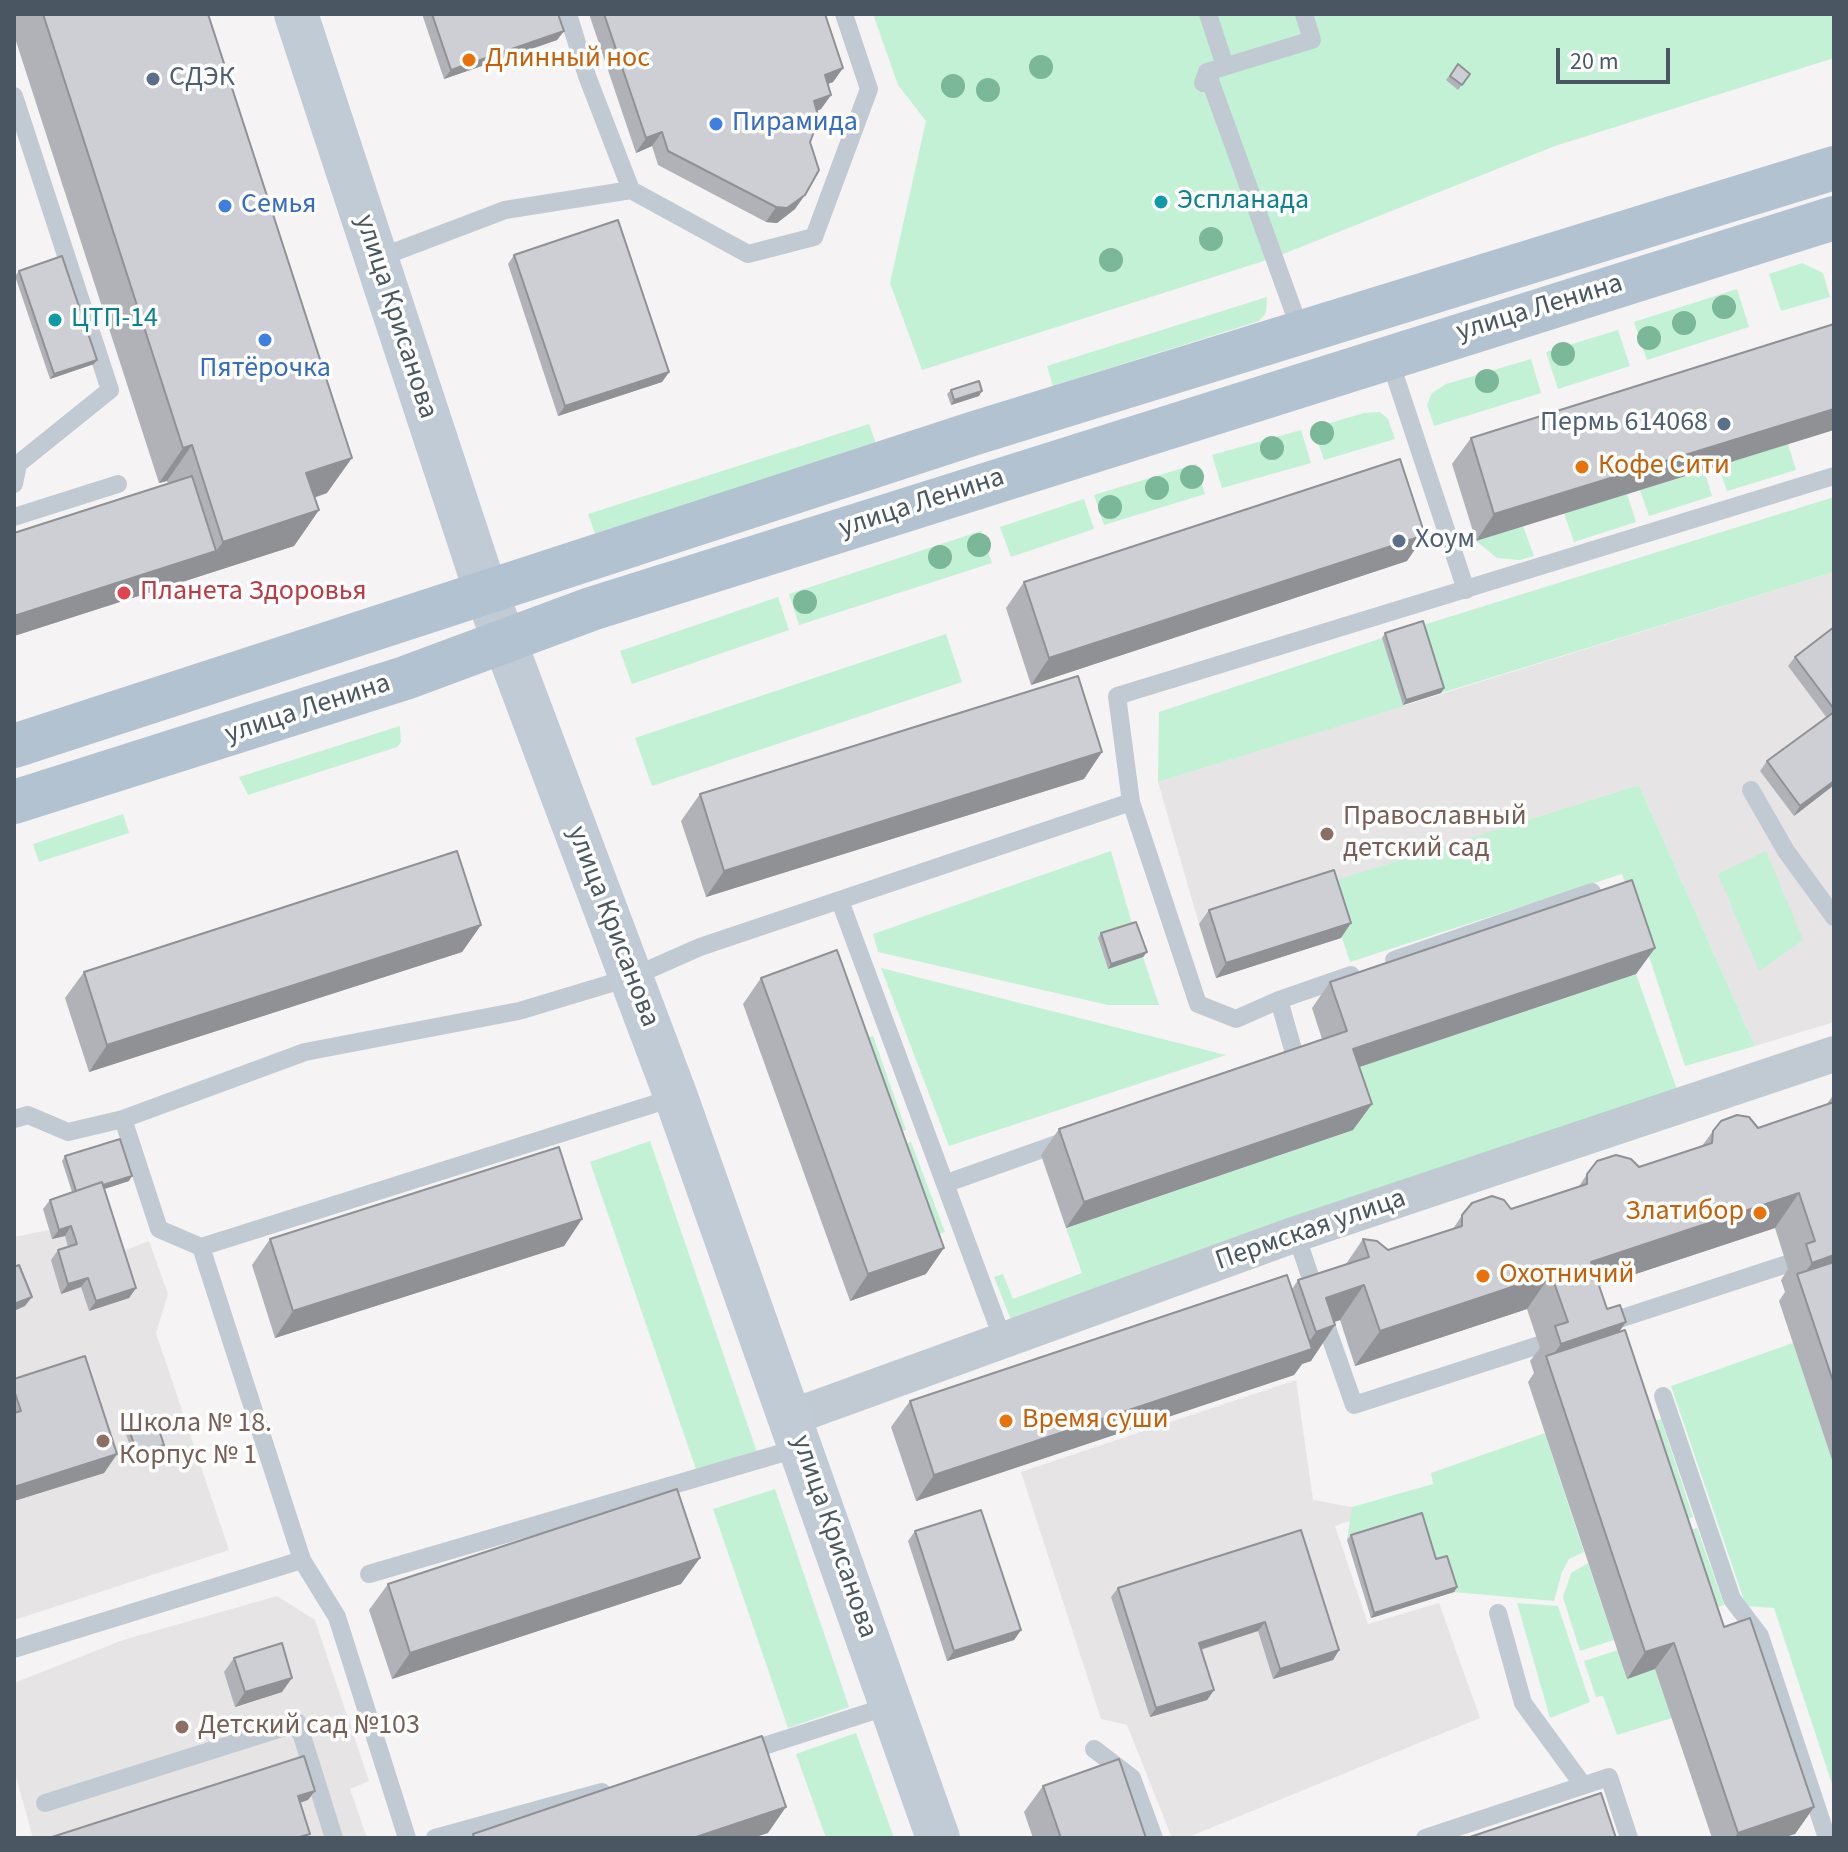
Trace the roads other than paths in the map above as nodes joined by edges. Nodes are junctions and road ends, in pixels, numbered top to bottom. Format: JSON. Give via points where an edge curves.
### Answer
{"nodes":[{"id":1,"x":296,"y":14,"type":"edge"},
{"id":2,"x":568,"y":14,"type":"edge"},
{"id":3,"x":844,"y":14,"type":"edge"},
{"id":4,"x":1208,"y":14,"type":"edge"},
{"id":5,"x":1304,"y":14,"type":"edge"},
{"id":6,"x":1211,"y":75,"type":"junction"},
{"id":7,"x":14,"y":96,"type":"edge"},
{"id":8,"x":1834,"y":168,"type":"edge"},
{"id":9,"x":631,"y":190,"type":"junction"},
{"id":10,"x":1832,"y":226,"type":"edge"},
{"id":11,"x":376,"y":259,"type":"junction"},
{"id":12,"x":1302,"y":335,"type":"junction"},
{"id":13,"x":1388,"y":356,"type":"junction"},
{"id":14,"x":1834,"y":476,"type":"edge"},
{"id":15,"x":14,"y":484,"type":"edge"},
{"id":16,"x":118,"y":484,"type":"dead end"},
{"id":17,"x":14,"y":517,"type":"edge"},
{"id":18,"x":1466,"y":590,"type":"junction"},
{"id":19,"x":486,"y":592,"type":"junction"},
{"id":20,"x":503,"y":641,"type":"junction"},
{"id":21,"x":14,"y":746,"type":"edge"},
{"id":22,"x":1751,"y":790,"type":"dead end"},
{"id":23,"x":14,"y":802,"type":"edge"},
{"id":24,"x":1131,"y":802,"type":"junction"},
{"id":25,"x":1592,"y":892,"type":"edge"},
{"id":26,"x":840,"y":901,"type":"junction"},
{"id":27,"x":1834,"y":917,"type":"edge"},
{"id":28,"x":632,"y":977,"type":"junction"},
{"id":29,"x":1279,"y":1000,"type":"junction"},
{"id":30,"x":1834,"y":1054,"type":"edge"},
{"id":31,"x":1267,"y":1070,"type":"edge"},
{"id":32,"x":676,"y":1097,"type":"junction"},
{"id":33,"x":14,"y":1119,"type":"edge"},
{"id":34,"x":123,"y":1119,"type":"junction"},
{"id":35,"x":1092,"y":1132,"type":"edge"},
{"id":36,"x":947,"y":1183,"type":"junction"},
{"id":37,"x":1296,"y":1234,"type":"junction"},
{"id":38,"x":201,"y":1247,"type":"junction"},
{"id":39,"x":1787,"y":1264,"type":"edge"},
{"id":40,"x":1318,"y":1301,"type":"edge"},
{"id":41,"x":1326,"y":1325,"type":"edge"},
{"id":42,"x":1593,"y":1327,"type":"edge"},
{"id":43,"x":1003,"y":1340,"type":"junction"},
{"id":44,"x":1539,"y":1345,"type":"edge"},
{"id":45,"x":1663,"y":1396,"type":"dead end"},
{"id":46,"x":797,"y":1432,"type":"junction"},
{"id":47,"x":302,"y":1560,"type":"junction"},
{"id":48,"x":369,"y":1574,"type":"dead end"},
{"id":49,"x":1498,"y":1613,"type":"dead end"},
{"id":50,"x":14,"y":1649,"type":"edge"},
{"id":51,"x":892,"y":1705,"type":"junction"},
{"id":52,"x":1094,"y":1749,"type":"dead end"},
{"id":53,"x":720,"y":1759,"type":"edge"},
{"id":54,"x":1583,"y":1785,"type":"junction"},
{"id":55,"x":615,"y":1788,"type":"edge"},
{"id":56,"x":45,"y":1803,"type":"dead end"},
{"id":57,"x":334,"y":1838,"type":"edge"},
{"id":58,"x":407,"y":1838,"type":"edge"},
{"id":59,"x":435,"y":1838,"type":"edge"},
{"id":60,"x":938,"y":1838,"type":"edge"},
{"id":61,"x":1154,"y":1838,"type":"edge"},
{"id":62,"x":1425,"y":1838,"type":"edge"},
{"id":63,"x":1629,"y":1838,"type":"edge"},
{"id":64,"x":1827,"y":1838,"type":"edge"}],
"edges":[{"from":1,"to":11,"type":"main road","name":"улица Крисанова"},
{"from":2,"to":9,"type":"lane"},
{"from":3,"to":9,"type":"lane","via":[[869,89],[814,237],[748,254]]},
{"from":4,"to":6,"type":"lane"},
{"from":5,"to":6,"type":"lane","via":[[1312,40]]},
{"from":6,"to":12,"type":"lane"},
{"from":7,"to":15,"type":"lane","via":[[110,390],[18,464]]},
{"from":8,"to":12,"type":"main road","name":"улица Ленина"},
{"from":9,"to":11,"type":"lane","via":[[505,210]]},
{"from":10,"to":13,"type":"main road","name":"улица Ленина"},
{"from":11,"to":19,"type":"main road","name":"улица Крисанова"},
{"from":12,"to":19,"type":"main road","name":"улица Ленина","via":[[975,433]]},
{"from":13,"to":18,"type":"lane"},
{"from":13,"to":20,"type":"main road","name":"улица Ленина"},
{"from":14,"to":18,"type":"lane"},
{"from":16,"to":17,"type":"lane"},
{"from":18,"to":24,"type":"lane","via":[[1117,696]]},
{"from":19,"to":20,"type":"main road","name":"улица Крисанова"},
{"from":19,"to":21,"type":"main road","name":"улица Ленина"},
{"from":20,"to":23,"type":"main road","name":"улица Ленина","via":[[375,688]]},
{"from":20,"to":28,"type":"main road","name":"улица Крисанова"},
{"from":22,"to":27,"type":"lane","via":[[1786,851]]},
{"from":24,"to":26,"type":"lane"},
{"from":24,"to":29,"type":"lane","via":[[1198,1004],[1236,1019]]},
{"from":25,"to":29,"type":"lane"},
{"from":26,"to":28,"type":"lane","via":[[700,947]]},
{"from":26,"to":36,"type":"lane"},
{"from":28,"to":32,"type":"main road","name":"улица Крисанова"},
{"from":28,"to":34,"type":"lane","via":[[519,1011],[305,1052]]},
{"from":29,"to":31,"type":"lane","via":[[1296,1060]]},
{"from":30,"to":37,"type":"street","name":"Пермская улица"},
{"from":32,"to":38,"type":"lane"},
{"from":32,"to":46,"type":"main road","name":"улица Крисанова"},
{"from":33,"to":34,"type":"lane","via":[[28,1115],[68,1132]]},
{"from":34,"to":38,"type":"lane","via":[[159,1229]]},
{"from":35,"to":36,"type":"lane"},
{"from":36,"to":43,"type":"lane"},
{"from":37,"to":40,"type":"lane"},
{"from":37,"to":43,"type":"street","name":"Пермская улица"},
{"from":38,"to":47,"type":"lane"},
{"from":39,"to":42,"type":"lane"},
{"from":41,"to":44,"type":"lane","via":[[1354,1405]]},
{"from":43,"to":46,"type":"street","name":"Пермская улица"},
{"from":45,"to":64,"type":"lane","via":[[1732,1599],[1760,1636]]},
{"from":46,"to":48,"type":"lane","via":[[694,1482]]},
{"from":46,"to":51,"type":"main road","name":"улица Крисанова"},
{"from":47,"to":50,"type":"lane"},
{"from":47,"to":58,"type":"lane","via":[[337,1617]]},
{"from":49,"to":54,"type":"lane","via":[[1523,1703]]},
{"from":51,"to":53,"type":"lane"},
{"from":51,"to":60,"type":"main road","name":"улица Крисанова"},
{"from":52,"to":61,"type":"lane","via":[[1132,1778]]},
{"from":54,"to":62,"type":"lane"},
{"from":54,"to":63,"type":"lane","via":[[1609,1777]]},
{"from":55,"to":59,"type":"lane"},
{"from":56,"to":57,"type":"lane","via":[[298,1723]]}]}
